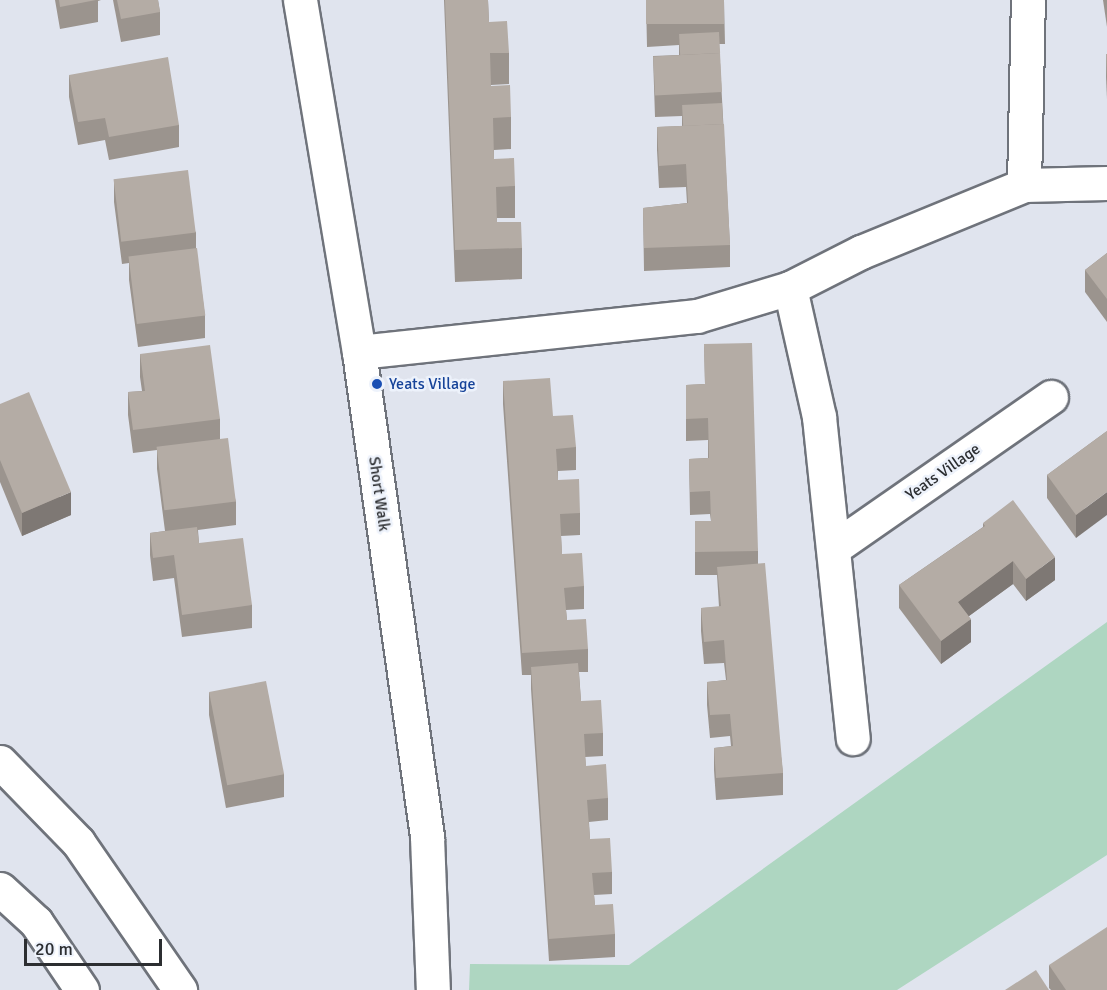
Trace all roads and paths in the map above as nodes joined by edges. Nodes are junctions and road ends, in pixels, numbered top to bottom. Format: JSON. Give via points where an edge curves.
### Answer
{"nodes":[{"id":1,"x":300,"y":0,"type":"edge"},
{"id":2,"x":1028,"y":0,"type":"edge"},
{"id":3,"x":1107,"y":183,"type":"edge"},
{"id":4,"x":1024,"y":185,"type":"junction"},
{"id":5,"x":790,"y":288,"type":"junction"},
{"id":6,"x":359,"y":352,"type":"junction"},
{"id":7,"x":1051,"y":397,"type":"dead end"},
{"id":8,"x":835,"y":547,"type":"junction"},
{"id":9,"x":853,"y":738,"type":"dead end"},
{"id":10,"x":0,"y":762,"type":"edge"},
{"id":11,"x":0,"y":889,"type":"edge"},
{"id":12,"x":82,"y":990,"type":"edge"},
{"id":13,"x":180,"y":990,"type":"edge"},
{"id":14,"x":433,"y":990,"type":"edge"}],
"edges":[{"from":1,"to":6,"type":"street","name":"Short Walk"},
{"from":2,"to":4,"type":"street"},
{"from":3,"to":4,"type":"street"},
{"from":4,"to":5,"type":"street","via":[[861,252]]},
{"from":5,"to":6,"type":"street","via":[[697,316]]},
{"from":5,"to":8,"type":"street","via":[[819,417]]},
{"from":6,"to":14,"type":"street","name":"Short Walk","via":[[427,837]]},
{"from":7,"to":8,"type":"street","name":"Yeats Village"},
{"from":8,"to":9,"type":"street"},
{"from":10,"to":13,"type":"street","via":[[78,842]]},
{"from":11,"to":12,"type":"street","via":[[36,922]]}]}
